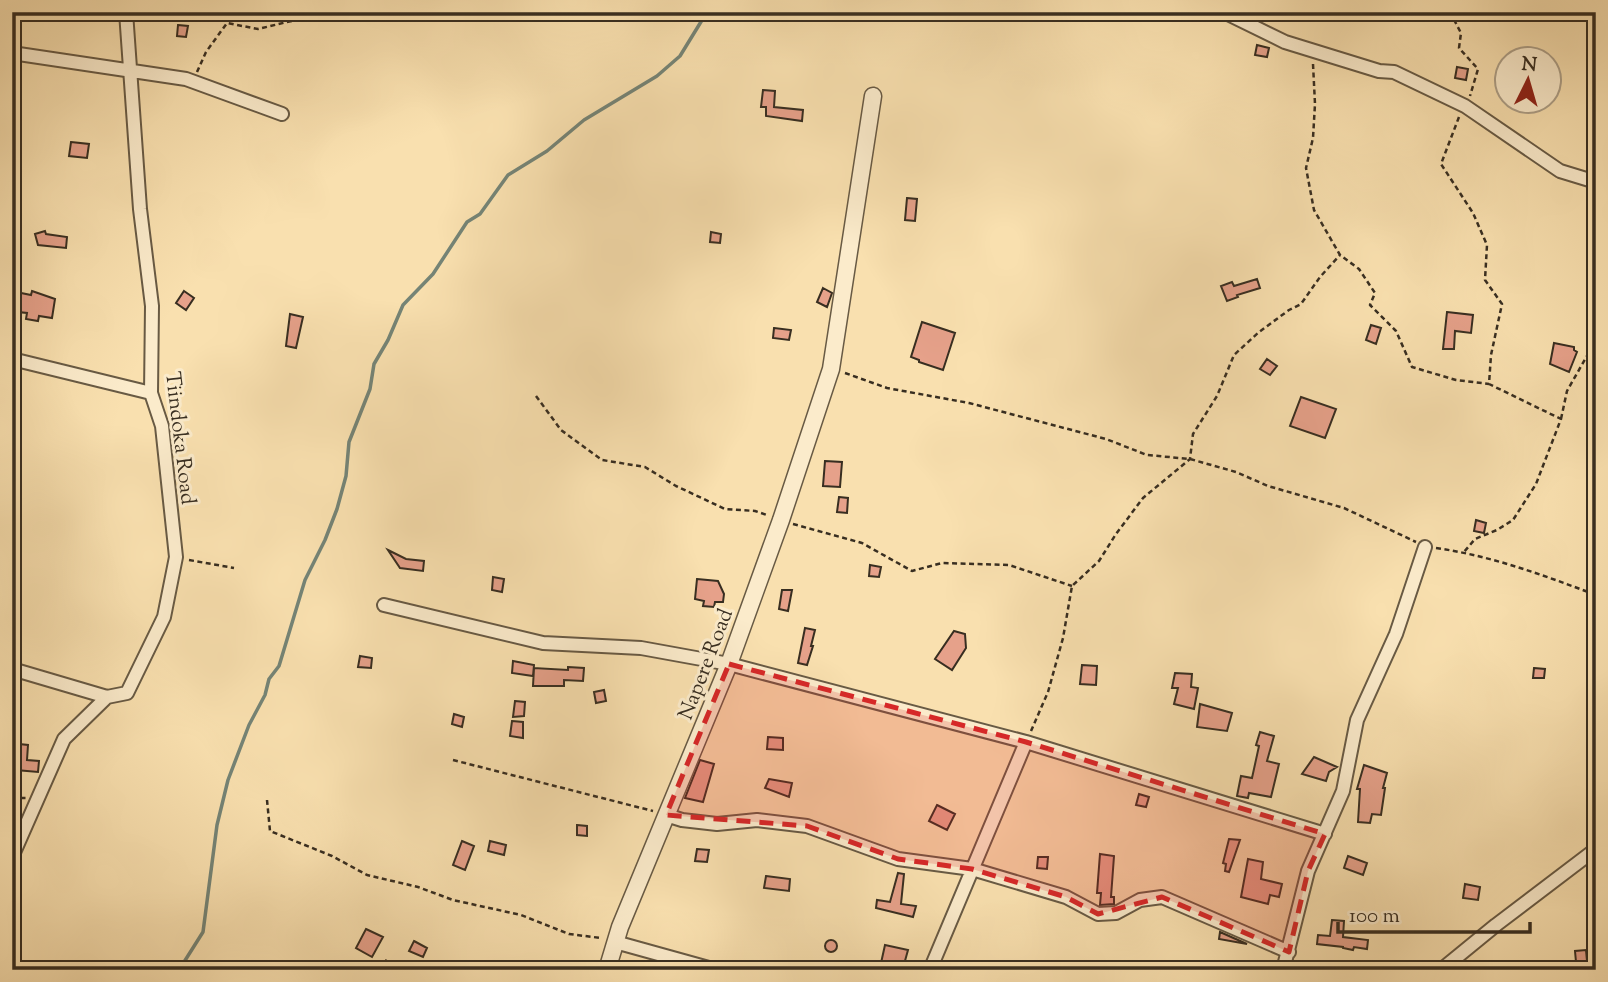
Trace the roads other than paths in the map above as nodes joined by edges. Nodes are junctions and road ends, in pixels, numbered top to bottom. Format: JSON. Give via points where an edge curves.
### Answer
{"nodes":[{"id":1,"x":126,"y":12,"type":"edge"},
{"id":2,"x":1224,"y":12,"type":"edge"},
{"id":3,"x":12,"y":54,"type":"edge"},
{"id":4,"x":131,"y":70,"type":"junction"},
{"id":5,"x":873,"y":96,"type":"dead end"},
{"id":6,"x":282,"y":114,"type":"dead end"},
{"id":7,"x":1596,"y":183,"type":"edge"},
{"id":8,"x":12,"y":359,"type":"edge"},
{"id":9,"x":151,"y":393,"type":"junction"},
{"id":10,"x":1425,"y":547,"type":"road end"},
{"id":11,"x":384,"y":605,"type":"dead end"},
{"id":12,"x":729,"y":664,"type":"junction"},
{"id":13,"x":12,"y":669,"type":"edge"},
{"id":14,"x":107,"y":697,"type":"junction"},
{"id":15,"x":1026,"y":742,"type":"junction"},
{"id":16,"x":666,"y":815,"type":"junction"},
{"id":17,"x":1325,"y":834,"type":"junction"},
{"id":18,"x":1596,"y":849,"type":"edge"},
{"id":19,"x":12,"y":857,"type":"edge"},
{"id":20,"x":972,"y":869,"type":"junction"},
{"id":21,"x":615,"y":942,"type":"junction"},
{"id":22,"x":1289,"y":952,"type":"junction"},
{"id":23,"x":607,"y":970,"type":"edge"},
{"id":24,"x":716,"y":970,"type":"edge"},
{"id":25,"x":930,"y":970,"type":"edge"},
{"id":26,"x":1283,"y":970,"type":"edge"},
{"id":27,"x":1441,"y":970,"type":"edge"}],
"edges":[{"from":1,"to":4,"type":"street","name":"Tiindoka Road"},
{"from":2,"to":7,"type":"street","via":[[1285,42],[1394,72],[1465,106],[1560,171]]},
{"from":3,"to":4,"type":"street"},
{"from":4,"to":6,"type":"street","via":[[193,82]]},
{"from":4,"to":9,"type":"street","name":"Tiindoka Road","via":[[152,306]]},
{"from":5,"to":12,"type":"street","name":"Napere Road","via":[[831,369]]},
{"from":8,"to":9,"type":"street"},
{"from":9,"to":14,"type":"street","name":"Tiindoka Road","via":[[162,426],[176,557],[164,617],[127,693]]},
{"from":10,"to":17,"type":"street","via":[[1396,634],[1357,720],[1343,791]]},
{"from":11,"to":12,"type":"street","via":[[543,643],[641,648]]},
{"from":12,"to":15,"type":"street"},
{"from":12,"to":16,"type":"street","name":"Napere Road"},
{"from":13,"to":14,"type":"street"},
{"from":14,"to":19,"type":"street","name":"Tiindoka Road","via":[[64,739]]},
{"from":15,"to":17,"type":"street"},
{"from":15,"to":20,"type":"street"},
{"from":16,"to":20,"type":"street","via":[[717,824],[757,820],[807,827],[898,859]]},
{"from":16,"to":21,"type":"street","name":"Napere Road"},
{"from":17,"to":22,"type":"street","via":[[1308,871]]},
{"from":18,"to":27,"type":"street"},
{"from":20,"to":22,"type":"street","via":[[1066,897],[1098,914],[1116,913],[1140,900],[1162,897]]},
{"from":20,"to":25,"type":"street"},
{"from":21,"to":23,"type":"street","name":"Napere Road"},
{"from":21,"to":24,"type":"street"},
{"from":22,"to":26,"type":"street"}]}
